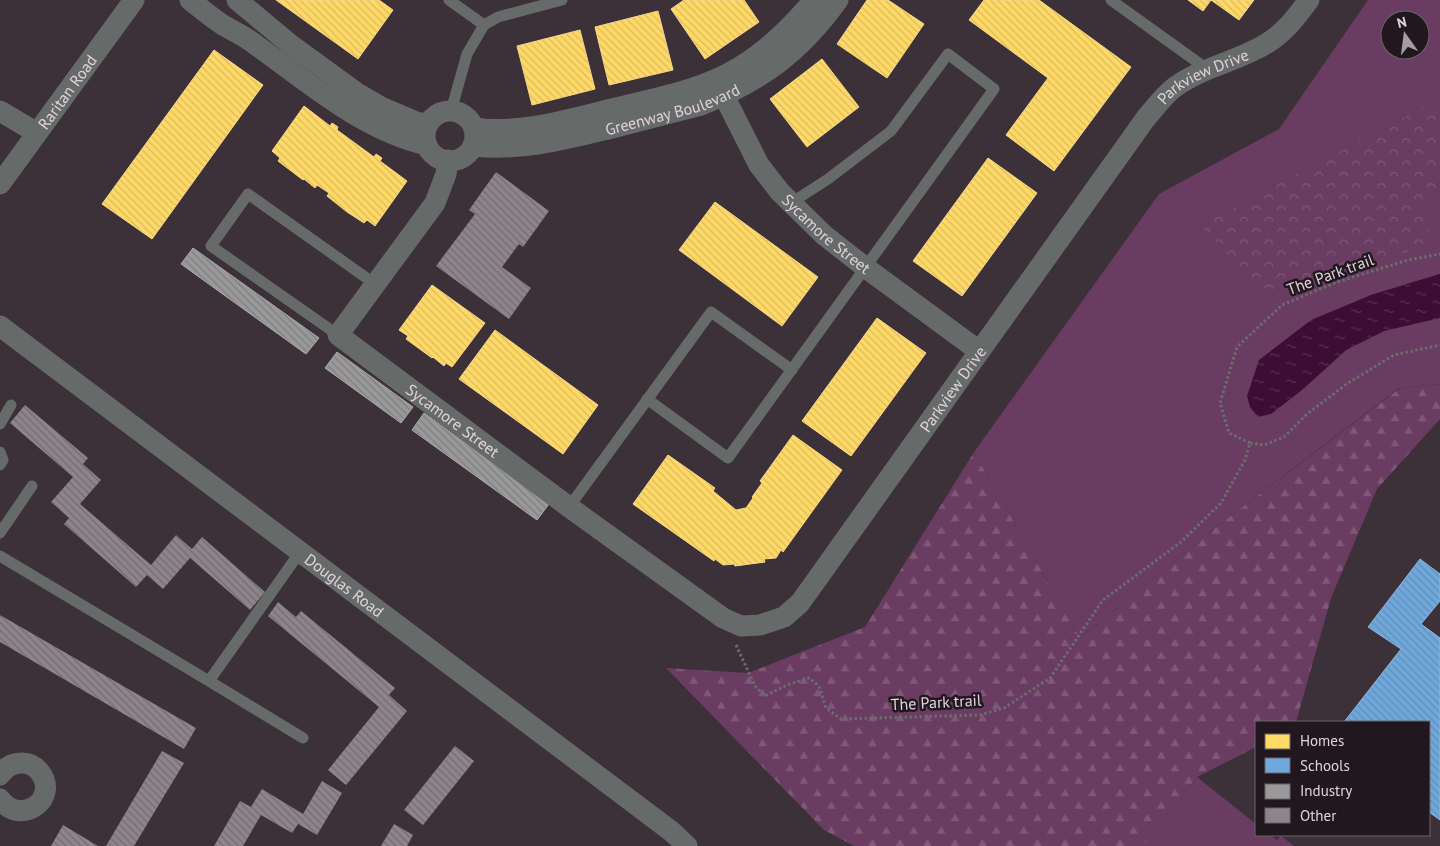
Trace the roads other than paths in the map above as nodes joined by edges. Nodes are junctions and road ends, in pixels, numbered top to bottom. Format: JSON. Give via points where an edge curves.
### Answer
{"nodes":[{"id":1,"x":134,"y":0,"type":"edge"},
{"id":2,"x":190,"y":0,"type":"edge"},
{"id":3,"x":237,"y":0,"type":"edge"},
{"id":4,"x":449,"y":0,"type":"edge"},
{"id":5,"x":562,"y":0,"type":"edge"},
{"id":6,"x":814,"y":0,"type":"edge"},
{"id":7,"x":838,"y":0,"type":"edge"},
{"id":8,"x":1111,"y":0,"type":"edge"},
{"id":9,"x":1309,"y":0,"type":"edge"},
{"id":10,"x":541,"y":2,"type":"edge"},
{"id":11,"x":259,"y":16,"type":"junction"},
{"id":12,"x":484,"y":25,"type":"junction"},
{"id":13,"x":244,"y":36,"type":"junction"},
{"id":14,"x":1207,"y":69,"type":"junction"},
{"id":15,"x":720,"y":88,"type":"junction"},
{"id":16,"x":0,"y":111,"type":"edge"},
{"id":17,"x":451,"y":111,"type":"junction"},
{"id":18,"x":37,"y":133,"type":"junction"},
{"id":19,"x":427,"y":134,"type":"junction"},
{"id":20,"x":473,"y":137,"type":"junction"},
{"id":21,"x":448,"y":160,"type":"junction"},
{"id":22,"x":0,"y":184,"type":"edge"},
{"id":23,"x":791,"y":203,"type":"junction"},
{"id":24,"x":866,"y":268,"type":"junction"},
{"id":25,"x":375,"y":284,"type":"junction"},
{"id":26,"x":0,"y":326,"type":"edge"},
{"id":27,"x":338,"y":335,"type":"junction"},
{"id":28,"x":979,"y":351,"type":"junction"},
{"id":29,"x":792,"y":370,"type":"junction"},
{"id":30,"x":647,"y":399,"type":"junction"},
{"id":31,"x":11,"y":405,"type":"dead end"},
{"id":32,"x":0,"y":424,"type":"edge"},
{"id":33,"x":0,"y":452,"type":"edge"},
{"id":34,"x":0,"y":465,"type":"edge"},
{"id":35,"x":32,"y":486,"type":"dead end"},
{"id":36,"x":569,"y":507,"type":"junction"},
{"id":37,"x":0,"y":533,"type":"edge"},
{"id":38,"x":300,"y":552,"type":"junction"},
{"id":39,"x":0,"y":556,"type":"edge"},
{"id":40,"x":209,"y":681,"type":"junction"},
{"id":41,"x":303,"y":738,"type":"dead end"},
{"id":42,"x":0,"y":776,"type":"edge"},
{"id":43,"x":3,"y":810,"type":"edge"},
{"id":44,"x":687,"y":846,"type":"edge"}],
"edges":[{"from":1,"to":18,"type":"street","name":"Raritan Road"},
{"from":2,"to":13,"type":"street"},
{"from":3,"to":11,"type":"street"},
{"from":4,"to":12,"type":"lane"},
{"from":5,"to":10,"type":"lane"},
{"from":6,"to":15,"type":"street","name":"Greenway Boulevard","via":[[789,28],[739,68]]},
{"from":7,"to":15,"type":"street","name":"Greenway Boulevard","via":[[800,45],[775,67]]},
{"from":8,"to":14,"type":"lane"},
{"from":9,"to":14,"type":"street","name":"Parkview Drive","via":[[1289,26],[1270,42]]},
{"from":10,"to":12,"type":"lane"},
{"from":11,"to":13,"type":"street"},
{"from":11,"to":19,"type":"street","via":[[291,45],[357,93],[416,122]]},
{"from":12,"to":17,"type":"lane","via":[[467,54]]},
{"from":13,"to":19,"type":"street","via":[[372,124],[410,141]]},
{"from":14,"to":28,"type":"street","name":"Parkview Drive","via":[[1174,88],[1146,118]]},
{"from":15,"to":20,"type":"street","name":"Greenway Boulevard","via":[[701,105],[559,141],[525,147],[490,148]]},
{"from":15,"to":23,"type":"street","name":"Sycamore Street","via":[[759,165]]},
{"from":16,"to":18,"type":"street"},
{"from":17,"to":19,"type":"street","via":[[437,115]]},
{"from":17,"to":20,"type":"street","via":[[465,116]]},
{"from":18,"to":22,"type":"street","name":"Raritan Road"},
{"from":19,"to":21,"type":"street","via":[[434,154]]},
{"from":20,"to":21,"type":"street","via":[[462,158]]},
{"from":21,"to":25,"type":"street","via":[[435,203]]},
{"from":23,"to":24,"type":"street","name":"Sycamore Street","via":[[824,235]]},
{"from":23,"to":24,"type":"lane","via":[[891,132],[948,54],[994,89]]},
{"from":24,"to":28,"type":"street","name":"Sycamore Street"},
{"from":24,"to":29,"type":"lane"},
{"from":25,"to":27,"type":"street"},
{"from":25,"to":27,"type":"lane","via":[[248,194],[211,246]]},
{"from":26,"to":38,"type":"street","name":"Douglas Road"},
{"from":27,"to":36,"type":"street","name":"Sycamore Street"},
{"from":28,"to":36,"type":"street","name":"Parkview Drive","via":[[800,603],[784,617],[760,625],[741,626],[723,618]]},
{"from":29,"to":30,"type":"lane","via":[[711,312]]},
{"from":29,"to":30,"type":"lane","via":[[728,458]]},
{"from":30,"to":36,"type":"lane"},
{"from":31,"to":32,"type":"lane"},
{"from":33,"to":34,"type":"lane","via":[[4,460]]},
{"from":35,"to":37,"type":"lane"},
{"from":38,"to":40,"type":"lane"},
{"from":38,"to":44,"type":"street","name":"Douglas Road"},
{"from":39,"to":40,"type":"lane"},
{"from":40,"to":41,"type":"lane"},
{"from":42,"to":43,"type":"street","via":[[11,765],[26,763],[36,768],[46,786],[44,796],[34,807],[22,811]]}]}
